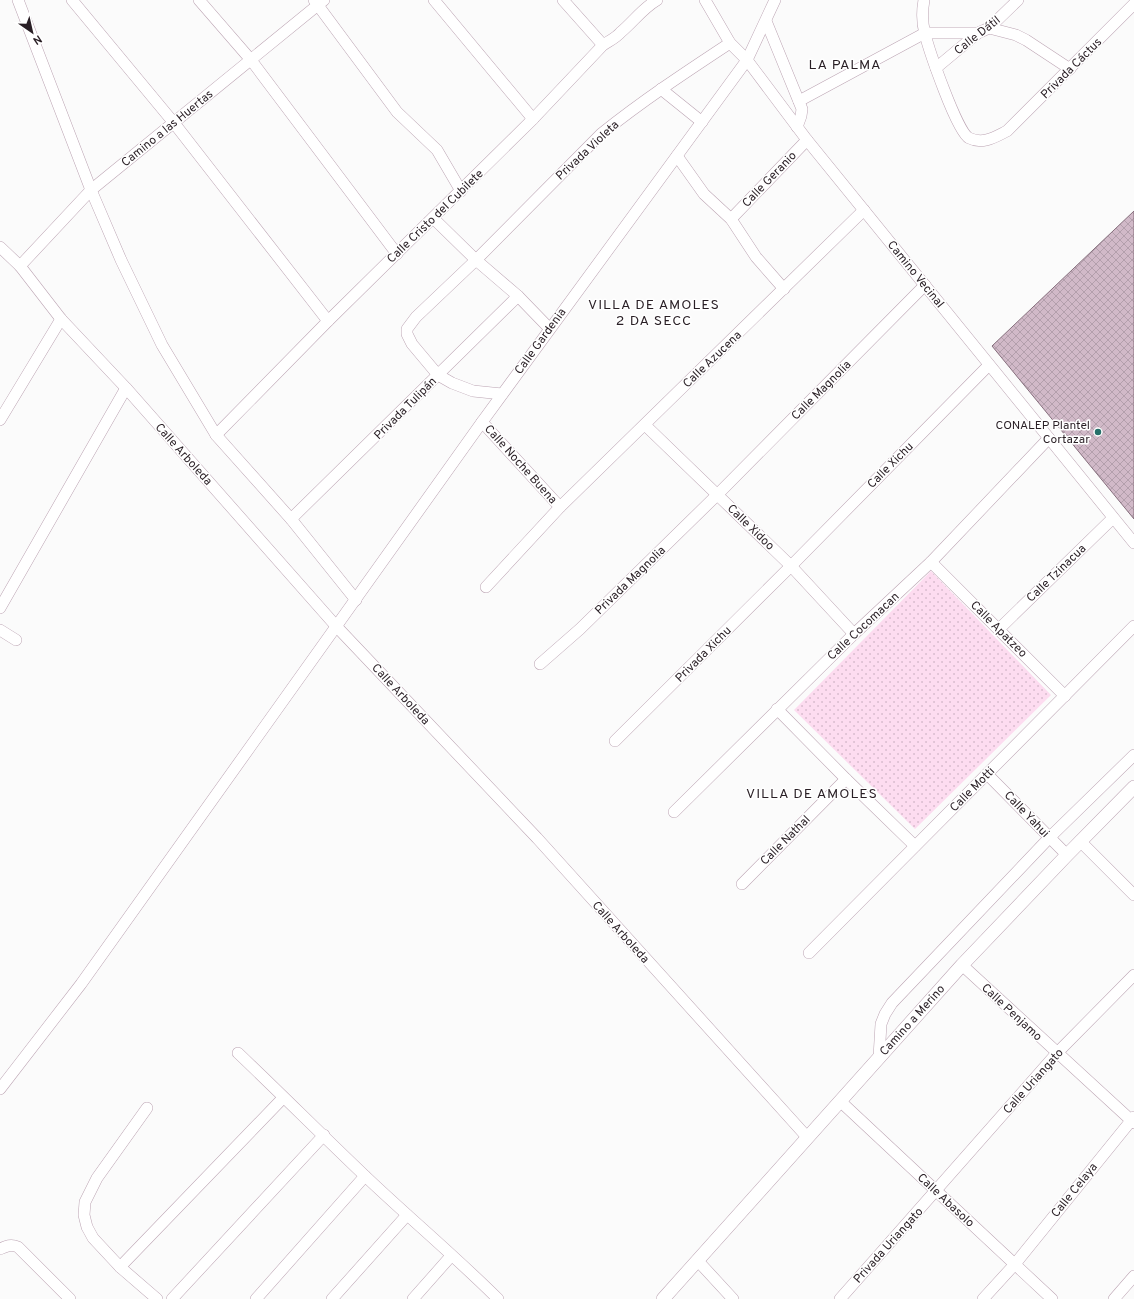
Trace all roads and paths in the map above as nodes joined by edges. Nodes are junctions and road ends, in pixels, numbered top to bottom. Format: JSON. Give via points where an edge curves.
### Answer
{"nodes":[{"id":1,"x":18,"y":0,"type":"edge"},
{"id":2,"x":72,"y":0,"type":"edge"},
{"id":3,"x":200,"y":0,"type":"edge"},
{"id":4,"x":434,"y":0,"type":"edge"},
{"id":5,"x":563,"y":0,"type":"edge"},
{"id":6,"x":657,"y":0,"type":"edge"},
{"id":7,"x":705,"y":0,"type":"edge"},
{"id":8,"x":775,"y":0,"type":"edge"},
{"id":9,"x":924,"y":0,"type":"edge"},
{"id":10,"x":1018,"y":0,"type":"edge"},
{"id":11,"x":319,"y":2,"type":"edge"},
{"id":12,"x":1134,"y":4,"type":"edge"},
{"id":13,"x":766,"y":20,"type":"junction"},
{"id":14,"x":989,"y":28,"type":"junction"},
{"id":15,"x":925,"y":33,"type":"junction"},
{"id":16,"x":978,"y":33,"type":"junction"},
{"id":17,"x":730,"y":43,"type":"junction"},
{"id":18,"x":603,"y":45,"type":"junction"},
{"id":19,"x":252,"y":60,"type":"junction"},
{"id":20,"x":747,"y":60,"type":"junction"},
{"id":21,"x":936,"y":68,"type":"junction"},
{"id":22,"x":1070,"y":69,"type":"junction"},
{"id":23,"x":661,"y":89,"type":"junction"},
{"id":24,"x":799,"y":101,"type":"junction"},
{"id":25,"x":533,"y":119,"type":"junction"},
{"id":26,"x":702,"y":122,"type":"junction"},
{"id":27,"x":174,"y":123,"type":"junction"},
{"id":28,"x":797,"y":127,"type":"junction"},
{"id":29,"x":807,"y":140,"type":"junction"},
{"id":30,"x":677,"y":156,"type":"junction"},
{"id":31,"x":91,"y":190,"type":"junction"},
{"id":32,"x":461,"y":191,"type":"junction"},
{"id":33,"x":864,"y":210,"type":"junction"},
{"id":34,"x":433,"y":218,"type":"junction"},
{"id":35,"x":731,"y":218,"type":"junction"},
{"id":36,"x":0,"y":247,"type":"edge"},
{"id":37,"x":397,"y":254,"type":"junction"},
{"id":38,"x":476,"y":260,"type":"junction"},
{"id":39,"x":20,"y":266,"type":"junction"},
{"id":40,"x":926,"y":285,"type":"junction"},
{"id":41,"x":784,"y":289,"type":"junction"},
{"id":42,"x":518,"y":296,"type":"junction"},
{"id":43,"x":61,"y":319,"type":"junction"},
{"id":44,"x":328,"y":321,"type":"junction"},
{"id":45,"x":549,"y":328,"type":"junction"},
{"id":46,"x":989,"y":365,"type":"junction"},
{"id":47,"x":438,"y":375,"type":"junction"},
{"id":48,"x":126,"y":388,"type":"junction"},
{"id":49,"x":502,"y":394,"type":"junction"},
{"id":50,"x":0,"y":420,"type":"edge"},
{"id":51,"x":482,"y":422,"type":"junction"},
{"id":52,"x":645,"y":425,"type":"junction"},
{"id":53,"x":216,"y":435,"type":"junction"},
{"id":54,"x":1050,"y":438,"type":"junction"},
{"id":55,"x":717,"y":495,"type":"junction"},
{"id":56,"x":560,"y":507,"type":"junction"},
{"id":57,"x":1113,"y":518,"type":"junction"},
{"id":58,"x":291,"y":519,"type":"junction"},
{"id":59,"x":1134,"y":543,"type":"edge"},
{"id":60,"x":931,"y":562,"type":"junction"},
{"id":61,"x":791,"y":566,"type":"junction"},
{"id":62,"x":486,"y":587,"type":"dead end"},
{"id":63,"x":356,"y":600,"type":"junction"},
{"id":64,"x":0,"y":608,"type":"edge"},
{"id":65,"x":336,"y":626,"type":"junction"},
{"id":66,"x":1134,"y":626,"type":"edge"},
{"id":67,"x":999,"y":629,"type":"junction"},
{"id":68,"x":0,"y":630,"type":"edge"},
{"id":69,"x":854,"y":634,"type":"junction"},
{"id":70,"x":16,"y":640,"type":"dead end"},
{"id":71,"x":540,"y":664,"type":"dead end"},
{"id":72,"x":1065,"y":696,"type":"junction"},
{"id":73,"x":777,"y":709,"type":"junction"},
{"id":74,"x":615,"y":741,"type":"dead end"},
{"id":75,"x":1134,"y":754,"type":"edge"},
{"id":76,"x":987,"y":774,"type":"junction"},
{"id":77,"x":846,"y":779,"type":"junction"},
{"id":78,"x":1134,"y":787,"type":"edge"},
{"id":79,"x":674,"y":812,"type":"dead end"},
{"id":80,"x":1050,"y":838,"type":"junction"},
{"id":81,"x":1080,"y":841,"type":"junction"},
{"id":82,"x":915,"y":846,"type":"junction"},
{"id":83,"x":1067,"y":855,"type":"junction"},
{"id":84,"x":742,"y":884,"type":"dead end"},
{"id":85,"x":1134,"y":895,"type":"edge"},
{"id":86,"x":809,"y":953,"type":"dead end"},
{"id":87,"x":962,"y":964,"type":"junction"},
{"id":88,"x":1134,"y":975,"type":"edge"},
{"id":89,"x":238,"y":1053,"type":"dead end"},
{"id":90,"x":1057,"y":1053,"type":"junction"},
{"id":91,"x":879,"y":1057,"type":"junction"},
{"id":92,"x":0,"y":1089,"type":"edge"},
{"id":93,"x":283,"y":1098,"type":"junction"},
{"id":94,"x":840,"y":1101,"type":"junction"},
{"id":95,"x":147,"y":1108,"type":"dead end"},
{"id":96,"x":1133,"y":1120,"type":"edge"},
{"id":97,"x":324,"y":1135,"type":"junction"},
{"id":98,"x":807,"y":1137,"type":"junction"},
{"id":99,"x":365,"y":1176,"type":"junction"},
{"id":100,"x":937,"y":1190,"type":"junction"},
{"id":101,"x":407,"y":1215,"type":"junction"},
{"id":102,"x":0,"y":1249,"type":"edge"},
{"id":103,"x":452,"y":1256,"type":"junction"},
{"id":104,"x":698,"y":1261,"type":"junction"},
{"id":105,"x":1015,"y":1264,"type":"junction"},
{"id":106,"x":120,"y":1267,"type":"junction"},
{"id":107,"x":1134,"y":1276,"type":"edge"},
{"id":108,"x":492,"y":1297,"type":"edge"},
{"id":109,"x":67,"y":1298,"type":"edge"},
{"id":110,"x":157,"y":1299,"type":"edge"},
{"id":111,"x":172,"y":1299,"type":"edge"},
{"id":112,"x":256,"y":1299,"type":"edge"},
{"id":113,"x":332,"y":1299,"type":"edge"},
{"id":114,"x":413,"y":1299,"type":"edge"},
{"id":115,"x":663,"y":1299,"type":"edge"},
{"id":116,"x":733,"y":1299,"type":"edge"},
{"id":117,"x":840,"y":1299,"type":"edge"},
{"id":118,"x":984,"y":1299,"type":"edge"},
{"id":119,"x":1052,"y":1299,"type":"edge"},
{"id":120,"x":1114,"y":1299,"type":"edge"}],
"edges":[{"from":1,"to":31,"type":"street"},
{"from":2,"to":27,"type":"street"},
{"from":3,"to":19,"type":"street"},
{"from":4,"to":25,"type":"street"},
{"from":5,"to":18,"type":"street"},
{"from":6,"to":18,"type":"street","name":"Calle Cristo del Cubilete"},
{"from":7,"to":17,"type":"street","name":"Camino Vecinal"},
{"from":8,"to":13,"type":"street","name":"Calle Gardenia"},
{"from":9,"to":15,"type":"street","via":[[922,10]]},
{"from":10,"to":14,"type":"street","name":"Calle Dátil"},
{"from":11,"to":19,"type":"street","name":"Camino a las Huertas"},
{"from":11,"to":32,"type":"street","via":[[397,112],[437,150]]},
{"from":12,"to":22,"type":"street","name":"Privada Cáctus"},
{"from":13,"to":20,"type":"street","name":"Calle Gardenia"},
{"from":13,"to":24,"type":"street"},
{"from":14,"to":16,"type":"street","name":"Calle Dátil"},
{"from":14,"to":22,"type":"street","via":[[1026,40]]},
{"from":15,"to":16,"type":"street"},
{"from":15,"to":21,"type":"street"},
{"from":15,"to":24,"type":"street"},
{"from":16,"to":21,"type":"street","name":"Calle Dátil"},
{"from":17,"to":20,"type":"street","name":"Camino Vecinal"},
{"from":17,"to":23,"type":"street","name":"Privada Violeta"},
{"from":18,"to":25,"type":"street","name":"Calle Cristo del Cubilete"},
{"from":19,"to":27,"type":"street","name":"Camino a las Huertas"},
{"from":19,"to":37,"type":"street"},
{"from":20,"to":26,"type":"street","name":"Calle Gardenia"},
{"from":20,"to":28,"type":"street","name":"Camino Vecinal"},
{"from":21,"to":22,"type":"street","name":"Privada Cáctus","via":[[958,123],[968,138],[978,141],[990,140],[1007,131]]},
{"from":23,"to":26,"type":"street"},
{"from":23,"to":38,"type":"street","name":"Privada Violeta","via":[[601,134]]},
{"from":24,"to":28,"type":"street","via":[[802,109]]},
{"from":25,"to":32,"type":"street","name":"Calle Cristo del Cubilete"},
{"from":26,"to":30,"type":"street","name":"Calle Gardenia"},
{"from":27,"to":31,"type":"street","name":"Camino a las Huertas"},
{"from":27,"to":44,"type":"street"},
{"from":28,"to":29,"type":"street","name":"Camino Vecinal"},
{"from":29,"to":33,"type":"street","name":"Camino Vecinal"},
{"from":29,"to":35,"type":"street","name":"Calle Geranio"},
{"from":30,"to":35,"type":"street","via":[[704,194]]},
{"from":30,"to":45,"type":"street","name":"Calle Gardenia"},
{"from":31,"to":39,"type":"street","name":"Camino a las Huertas"},
{"from":31,"to":53,"type":"street","via":[[159,339]]},
{"from":32,"to":34,"type":"street","name":"Calle Cristo del Cubilete"},
{"from":33,"to":40,"type":"street","name":"Camino Vecinal"},
{"from":33,"to":41,"type":"street","name":"Calle Azucena"},
{"from":34,"to":37,"type":"street","name":"Calle Cristo del Cubilete"},
{"from":34,"to":38,"type":"street"},
{"from":35,"to":41,"type":"street","via":[[756,257]]},
{"from":36,"to":39,"type":"street","name":"Calle Arboleda"},
{"from":37,"to":44,"type":"street","name":"Calle Cristo del Cubilete"},
{"from":38,"to":42,"type":"street"},
{"from":38,"to":47,"type":"street","name":"Privada Violeta","via":[[416,317],[407,329],[407,334],[419,353]]},
{"from":39,"to":43,"type":"street","name":"Calle Arboleda"},
{"from":40,"to":46,"type":"street","name":"Camino Vecinal"},
{"from":40,"to":55,"type":"street","name":"Calle Magnolia"},
{"from":41,"to":52,"type":"street","name":"Calle Azucena"},
{"from":42,"to":45,"type":"street"},
{"from":42,"to":47,"type":"street","name":"Privada Tulipán"},
{"from":43,"to":48,"type":"street","name":"Calle Arboleda"},
{"from":43,"to":50,"type":"street"},
{"from":44,"to":53,"type":"street","name":"Calle Cristo del Cubilete"},
{"from":45,"to":49,"type":"street","name":"Calle Gardenia"},
{"from":46,"to":54,"type":"street","name":"Camino Vecinal"},
{"from":46,"to":61,"type":"street","name":"Calle Xichu"},
{"from":47,"to":49,"type":"street","via":[[473,391]]},
{"from":47,"to":58,"type":"street","name":"Privada Tulipán"},
{"from":48,"to":64,"type":"street"},
{"from":48,"to":65,"type":"street","name":"Calle Arboleda"},
{"from":49,"to":51,"type":"street","name":"Calle Gardenia"},
{"from":51,"to":56,"type":"street","name":"Calle Noche Buena"},
{"from":51,"to":63,"type":"street","name":"Calle Gardenia"},
{"from":52,"to":55,"type":"street","name":"Calle Xidoo"},
{"from":52,"to":56,"type":"street","name":"Calle Azucena"},
{"from":53,"to":58,"type":"street"},
{"from":54,"to":57,"type":"street","name":"Camino Vecinal"},
{"from":54,"to":60,"type":"street","name":"Calle Cocomacan"},
{"from":55,"to":61,"type":"street","name":"Calle Xidoo"},
{"from":55,"to":71,"type":"street","name":"Privada Magnolia","via":[[580,629]]},
{"from":56,"to":62,"type":"street","name":"Calle Azucena"},
{"from":57,"to":59,"type":"street","name":"Camino Vecinal"},
{"from":57,"to":67,"type":"street","name":"Calle Tzinacua"},
{"from":58,"to":63,"type":"street"},
{"from":60,"to":67,"type":"street","name":"Calle Apatzeo"},
{"from":60,"to":69,"type":"street","name":"Calle Cocomacan"},
{"from":61,"to":69,"type":"street","name":"Calle Xidoo"},
{"from":61,"to":74,"type":"street","name":"Privada Xichu"},
{"from":63,"to":65,"type":"street","name":"Calle Gardenia"},
{"from":65,"to":92,"type":"street","name":"Calle Gardenia","via":[[81,984]]},
{"from":65,"to":98,"type":"street","name":"Calle Arboleda","via":[[536,838]]},
{"from":66,"to":72,"type":"street","name":"Calle Motti"},
{"from":67,"to":72,"type":"street","name":"Calle Apatzeo"},
{"from":68,"to":70,"type":"street"},
{"from":69,"to":73,"type":"street","name":"Calle Cocomacan"},
{"from":72,"to":76,"type":"street","name":"Calle Motti"},
{"from":73,"to":77,"type":"street"},
{"from":73,"to":79,"type":"street","name":"Calle Cocomacan"},
{"from":75,"to":80,"type":"street"},
{"from":76,"to":80,"type":"street","name":"Calle Yahui"},
{"from":76,"to":82,"type":"street","name":"Calle Motti"},
{"from":77,"to":82,"type":"street"},
{"from":77,"to":84,"type":"street","name":"Calle Nathal"},
{"from":78,"to":81,"type":"street","name":"Camino a Merino"},
{"from":80,"to":83,"type":"street","name":"Calle Yahui"},
{"from":80,"to":91,"type":"street","via":[[892,1003],[881,1024]]},
{"from":81,"to":83,"type":"street","name":"Camino a Merino"},
{"from":81,"to":85,"type":"street"},
{"from":82,"to":86,"type":"street","name":"Calle Motti"},
{"from":83,"to":87,"type":"street","name":"Camino a Merino"},
{"from":87,"to":90,"type":"street","name":"Calle Penjamo"},
{"from":87,"to":91,"type":"street","name":"Camino a Merino"},
{"from":88,"to":90,"type":"street","name":"Calle Uriangato"},
{"from":89,"to":93,"type":"street"},
{"from":90,"to":96,"type":"street","name":"Calle Penjamo"},
{"from":90,"to":100,"type":"street","name":"Calle Uriangato"},
{"from":91,"to":94,"type":"street","name":"Camino a Merino"},
{"from":93,"to":97,"type":"street"},
{"from":93,"to":106,"type":"street"},
{"from":94,"to":98,"type":"street","name":"Camino a Merino"},
{"from":94,"to":100,"type":"street","name":"Calle Abasolo"},
{"from":95,"to":106,"type":"street","via":[[97,1178],[85,1202],[84,1215],[87,1227],[93,1238]]},
{"from":96,"to":105,"type":"street","name":"Calle Celaya"},
{"from":97,"to":99,"type":"street"},
{"from":97,"to":111,"type":"street"},
{"from":98,"to":104,"type":"street","name":"Camino a Merino"},
{"from":99,"to":101,"type":"street"},
{"from":99,"to":112,"type":"street"},
{"from":100,"to":105,"type":"street","name":"Calle Abasolo"},
{"from":100,"to":117,"type":"street","name":"Privada Uriangato"},
{"from":101,"to":103,"type":"street"},
{"from":101,"to":113,"type":"street"},
{"from":102,"to":109,"type":"street","via":[[12,1245],[18,1247]]},
{"from":103,"to":108,"type":"street"},
{"from":103,"to":114,"type":"street"},
{"from":104,"to":115,"type":"street","name":"Camino a Merino"},
{"from":104,"to":116,"type":"street"},
{"from":105,"to":118,"type":"street","name":"Calle Celaya"},
{"from":105,"to":119,"type":"street","name":"Calle Abasolo"},
{"from":106,"to":110,"type":"street"},
{"from":107,"to":120,"type":"street"}]}
